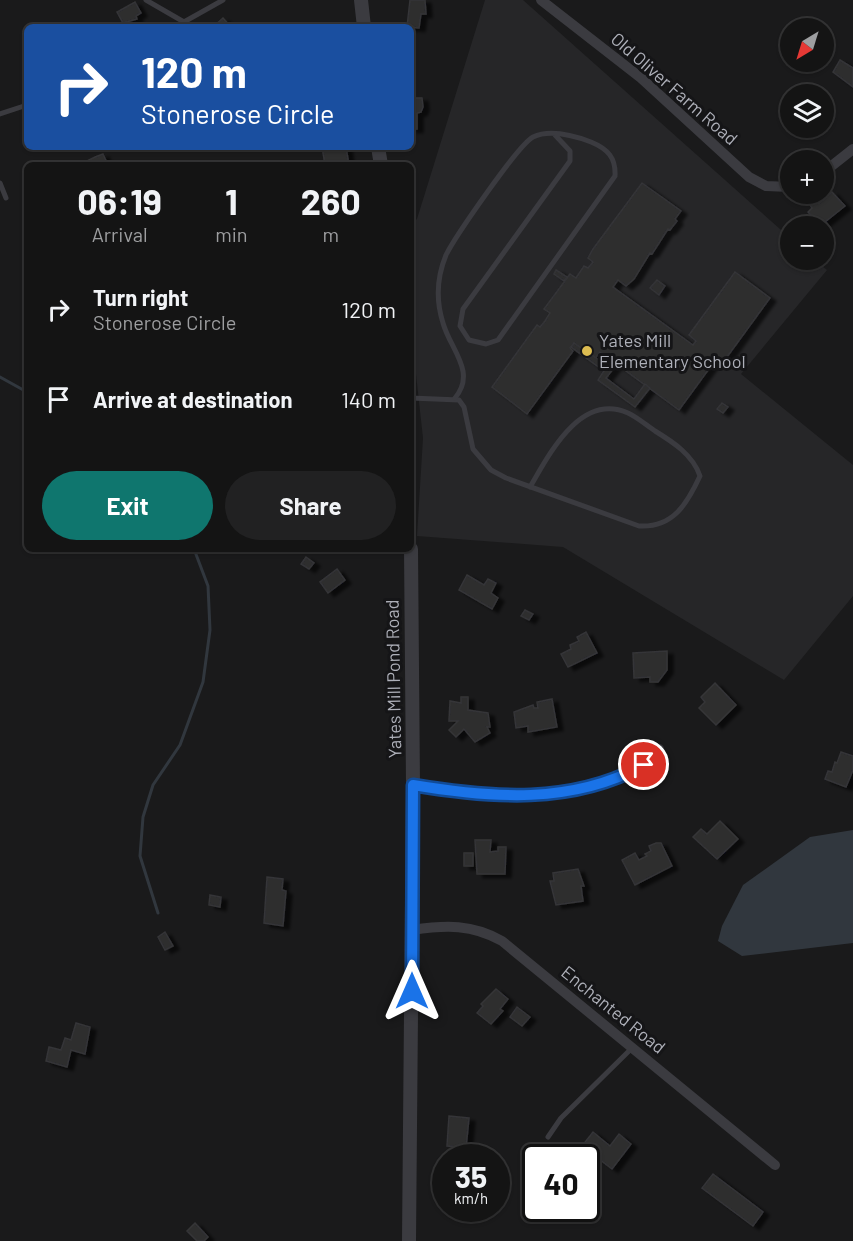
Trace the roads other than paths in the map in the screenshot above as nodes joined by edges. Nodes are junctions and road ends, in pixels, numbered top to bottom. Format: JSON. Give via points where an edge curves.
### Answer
{"nodes":[{"id":1,"x":146,"y":0,"type":"edge"},
{"id":2,"x":223,"y":0,"type":"edge"},
{"id":3,"x":361,"y":0,"type":"edge"},
{"id":4,"x":541,"y":0,"type":"edge"},
{"id":5,"x":184,"y":22,"type":"junction"},
{"id":6,"x":180,"y":24,"type":"edge"},
{"id":7,"x":364,"y":24,"type":"edge"},
{"id":8,"x":24,"y":106,"type":"edge"},
{"id":9,"x":0,"y":114,"type":"edge"},
{"id":10,"x":555,"y":135,"type":"junction"},
{"id":11,"x":853,"y":149,"type":"edge"},
{"id":12,"x":834,"y":164,"type":"edge"},
{"id":13,"x":0,"y":183,"type":"edge"},
{"id":14,"x":780,"y":187,"type":"edge"},
{"id":15,"x":6,"y":198,"type":"dead end"},
{"id":16,"x":414,"y":398,"type":"edge"},
{"id":17,"x":455,"y":398,"type":"junction"},
{"id":18,"x":530,"y":487,"type":"junction"},
{"id":19,"x":411,"y":552,"type":"edge"},
{"id":20,"x":659,"y":748,"type":"dead end"},
{"id":21,"x":413,"y":785,"type":"junction"},
{"id":22,"x":412,"y":930,"type":"junction"},
{"id":23,"x":633,"y":1048,"type":"junction"},
{"id":24,"x":548,"y":1137,"type":"dead end"},
{"id":25,"x":775,"y":1165,"type":"dead end"},
{"id":26,"x":409,"y":1241,"type":"edge"}],
"edges":[{"from":1,"to":5,"type":"lane"},
{"from":2,"to":5,"type":"lane"},
{"from":3,"to":7,"type":"street"},
{"from":4,"to":14,"type":"street","name":"Old Oliver Farm Road","via":[[648,85],[749,177],[766,186]]},
{"from":5,"to":6,"type":"lane"},
{"from":8,"to":9,"type":"lane"},
{"from":10,"to":10,"type":"lane","via":[[570,151],[570,161],[463,309],[460,326],[469,340],[486,344],[498,340],[615,176],[616,164],[606,151],[567,134]]},
{"from":10,"to":17,"type":"lane","via":[[529,140],[446,256],[438,295],[447,336],[464,370],[461,391]]},
{"from":11,"to":12,"type":"street"},
{"from":13,"to":15,"type":"lane"},
{"from":16,"to":17,"type":"lane"},
{"from":17,"to":18,"type":"lane","via":[[464,407],[473,448],[483,462],[506,478]]},
{"from":18,"to":18,"type":"lane","via":[[647,526],[671,520],[700,476],[690,457],[658,433],[627,413],[608,409],[579,420],[556,444]]},
{"from":19,"to":21,"type":"street","name":"Yates Mill Pond Road"},
{"from":20,"to":21,"type":"street","via":[[634,771],[565,792],[500,797]]},
{"from":21,"to":22,"type":"street","name":"Yates Mill Pond Road"},
{"from":22,"to":23,"type":"street","name":"Enchanted Road","via":[[452,925],[490,934]]},
{"from":22,"to":26,"type":"street","name":"Yates Mill Pond Road"},
{"from":23,"to":24,"type":"lane","via":[[561,1118]]},
{"from":23,"to":25,"type":"street","name":"Enchanted Road"}]}
